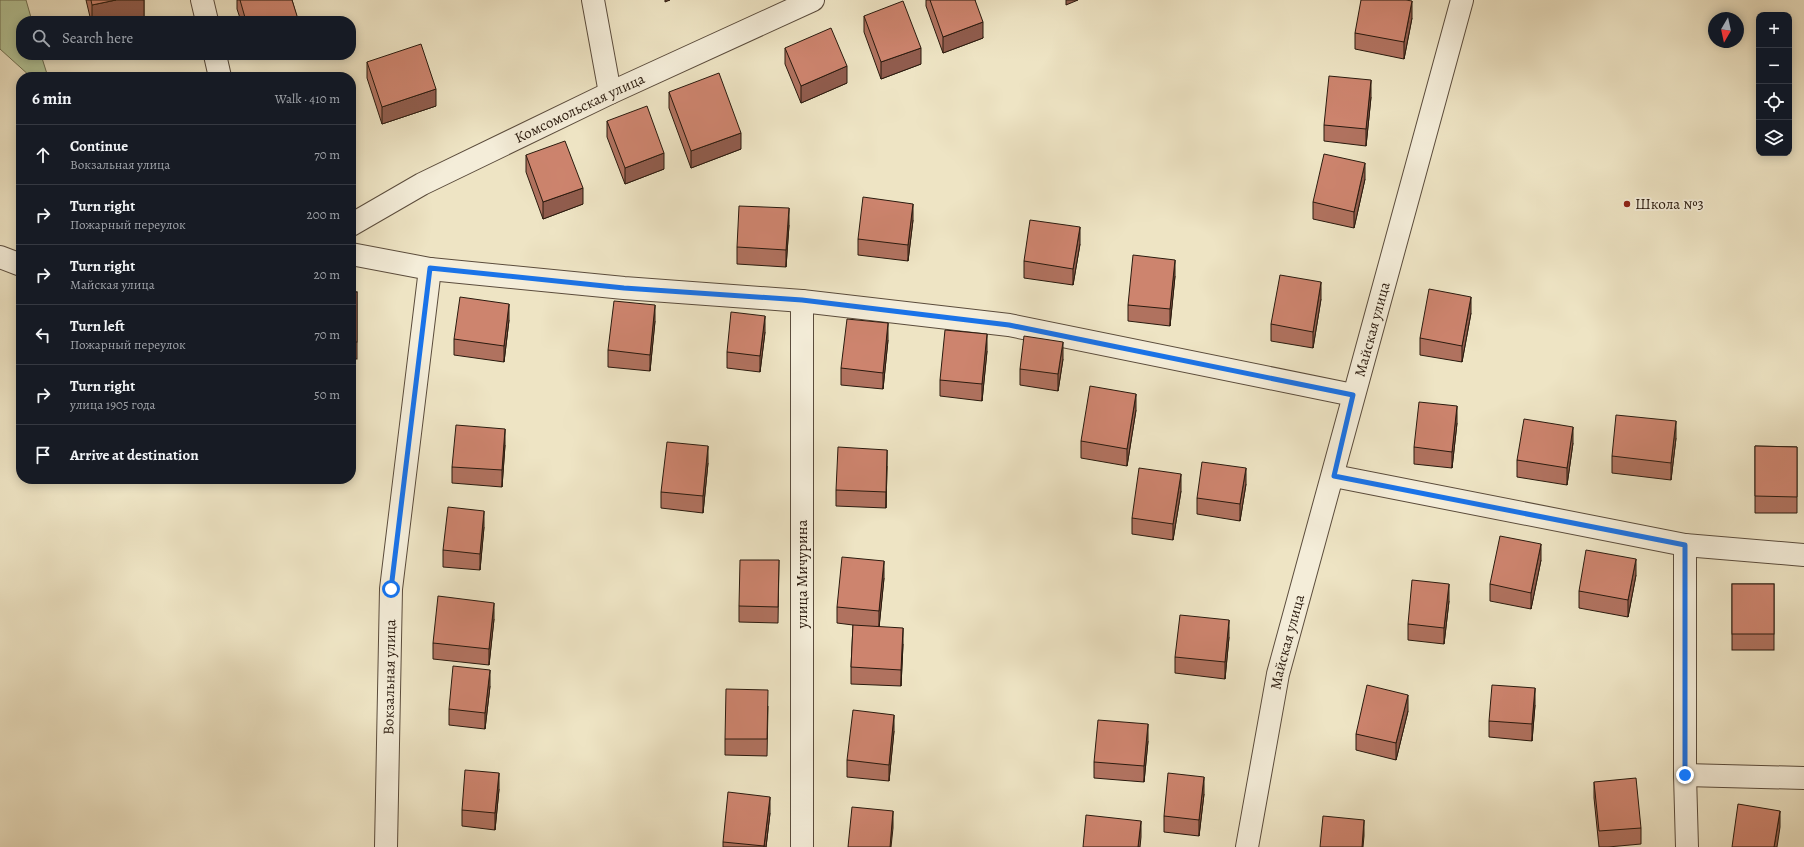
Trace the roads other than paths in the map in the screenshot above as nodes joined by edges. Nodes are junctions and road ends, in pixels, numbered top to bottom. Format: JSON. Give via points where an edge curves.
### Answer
{"nodes":[{"id":1,"x":202,"y":0,"type":"edge"},
{"id":2,"x":593,"y":0,"type":"edge"},
{"id":3,"x":813,"y":0,"type":"edge"},
{"id":4,"x":1462,"y":0,"type":"edge"},
{"id":5,"x":206,"y":16,"type":"edge"},
{"id":6,"x":216,"y":60,"type":"edge"},
{"id":7,"x":219,"y":72,"type":"edge"},
{"id":8,"x":610,"y":93,"type":"junction"},
{"id":9,"x":356,"y":222,"type":"edge"},
{"id":10,"x":356,"y":255,"type":"edge"},
{"id":11,"x":0,"y":256,"type":"edge"},
{"id":12,"x":16,"y":263,"type":"edge"},
{"id":13,"x":430,"y":268,"type":"junction"},
{"id":14,"x":802,"y":300,"type":"junction"},
{"id":15,"x":1353,"y":395,"type":"junction"},
{"id":16,"x":1334,"y":476,"type":"junction"},
{"id":17,"x":1685,"y":545,"type":"junction"},
{"id":18,"x":1804,"y":555,"type":"edge"},
{"id":19,"x":1685,"y":775,"type":"junction"},
{"id":20,"x":1804,"y":778,"type":"edge"},
{"id":21,"x":386,"y":847,"type":"edge"},
{"id":22,"x":802,"y":847,"type":"edge"},
{"id":23,"x":1247,"y":847,"type":"edge"},
{"id":24,"x":1688,"y":847,"type":"edge"}],
"edges":[{"from":1,"to":5,"type":"street"},
{"from":2,"to":8,"type":"street"},
{"from":3,"to":8,"type":"street","name":"Комсомольская улица"},
{"from":4,"to":15,"type":"street","name":"Майская улица"},
{"from":6,"to":7,"type":"street"},
{"from":8,"to":9,"type":"street","name":"Комсомольская улица","via":[[422,184]]},
{"from":10,"to":13,"type":"street"},
{"from":11,"to":12,"type":"street"},
{"from":13,"to":14,"type":"street","via":[[624,288]]},
{"from":13,"to":21,"type":"street","name":"Вокзальная улица","via":[[391,589]]},
{"from":14,"to":15,"type":"street","via":[[1009,325]]},
{"from":14,"to":22,"type":"street","name":"улица Мичурина"},
{"from":15,"to":16,"type":"street","name":"Майская улица"},
{"from":16,"to":17,"type":"street"},
{"from":16,"to":23,"type":"street","name":"Майская улица","via":[[1278,674]]},
{"from":17,"to":18,"type":"street"},
{"from":17,"to":19,"type":"street"},
{"from":19,"to":20,"type":"street"},
{"from":19,"to":24,"type":"street"}]}
